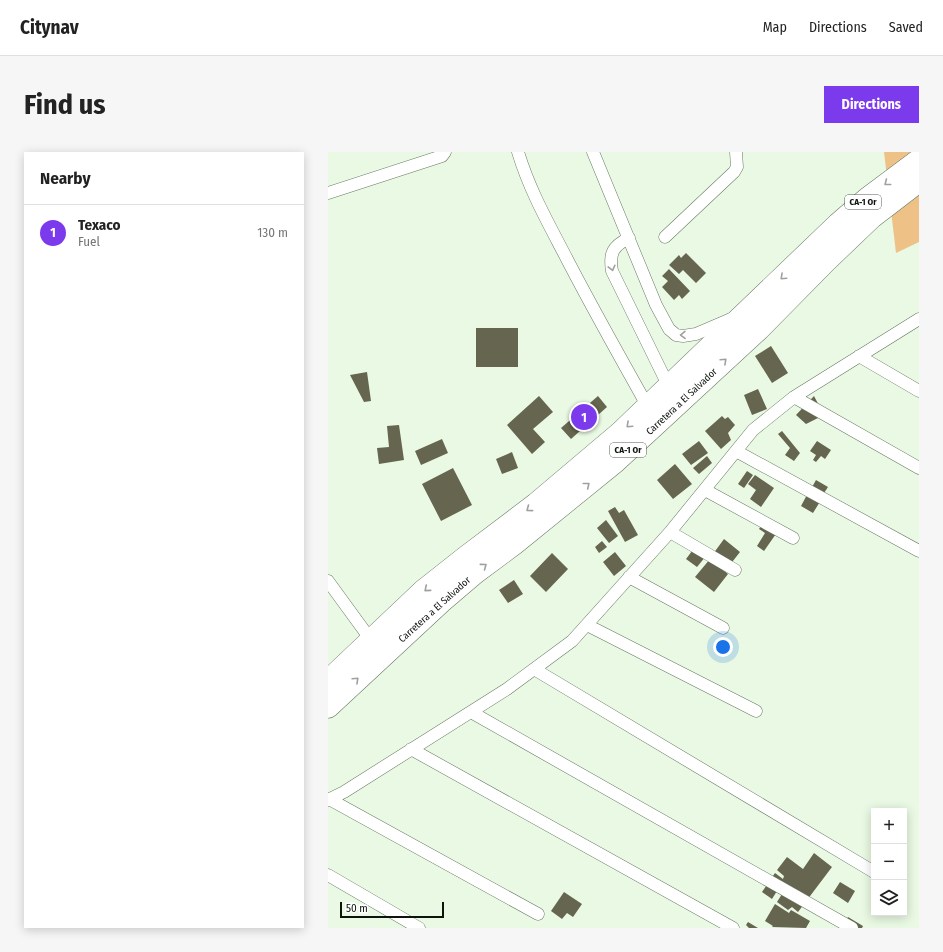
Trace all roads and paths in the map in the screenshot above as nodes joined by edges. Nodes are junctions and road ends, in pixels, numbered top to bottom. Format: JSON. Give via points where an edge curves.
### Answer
{"nodes":[{"id":1,"x":445,"y":152,"type":"edge"},
{"id":2,"x":518,"y":152,"type":"edge"},
{"id":3,"x":593,"y":152,"type":"edge"},
{"id":4,"x":736,"y":152,"type":"edge"},
{"id":5,"x":919,"y":160,"type":"edge"},
{"id":6,"x":919,"y":181,"type":"edge"},
{"id":7,"x":328,"y":193,"type":"edge"},
{"id":8,"x":665,"y":237,"type":"dead end"},
{"id":9,"x":629,"y":238,"type":"junction"},
{"id":10,"x":745,"y":312,"type":"junction"},
{"id":11,"x":919,"y":319,"type":"edge"},
{"id":12,"x":859,"y":356,"type":"junction"},
{"id":13,"x":669,"y":387,"type":"junction"},
{"id":14,"x":919,"y":391,"type":"edge"},
{"id":15,"x":794,"y":397,"type":"junction"},
{"id":16,"x":648,"y":407,"type":"junction"},
{"id":17,"x":736,"y":451,"type":"junction"},
{"id":18,"x":919,"y":468,"type":"edge"},
{"id":19,"x":705,"y":490,"type":"junction"},
{"id":20,"x":670,"y":532,"type":"junction"},
{"id":21,"x":793,"y":538,"type":"dead end"},
{"id":22,"x":919,"y":551,"type":"edge"},
{"id":23,"x":735,"y":570,"type":"dead end"},
{"id":24,"x":630,"y":577,"type":"junction"},
{"id":25,"x":328,"y":581,"type":"edge"},
{"id":26,"x":587,"y":625,"type":"junction"},
{"id":27,"x":723,"y":628,"type":"dead end"},
{"id":28,"x":370,"y":640,"type":"junction"},
{"id":29,"x":534,"y":669,"type":"junction"},
{"id":30,"x":328,"y":681,"type":"edge"},
{"id":31,"x":328,"y":707,"type":"edge"},
{"id":32,"x":756,"y":710,"type":"dead end"},
{"id":33,"x":471,"y":712,"type":"junction"},
{"id":34,"x":411,"y":750,"type":"junction"},
{"id":35,"x":328,"y":799,"type":"edge"},
{"id":36,"x":871,"y":870,"type":"edge"},
{"id":37,"x":328,"y":875,"type":"edge"},
{"id":38,"x":538,"y":914,"type":"dead end"},
{"id":39,"x":419,"y":928,"type":"edge"},
{"id":40,"x":734,"y":928,"type":"edge"},
{"id":41,"x":852,"y":928,"type":"edge"}],
"edges":[{"from":1,"to":7,"type":"street","via":[[442,156]]},
{"from":2,"to":16,"type":"street","via":[[537,202]]},
{"from":3,"to":9,"type":"street"},
{"from":4,"to":8,"type":"street","via":[[737,167],[734,172]]},
{"from":5,"to":10,"type":"highway","name":"Carretera a El Salvador","number":"CA-1 Or","one_way":true,"via":[[895,176],[853,211]]},
{"from":31,"to":6,"type":"highway","name":"Carretera a El Salvador","number":"CA-1 Or","one_way":true,"via":[[441,602],[615,462],[759,328],[872,217]]},
{"from":10,"to":9,"type":"street","one_way":true,"via":[[696,334],[676,335],[663,320]]},
{"from":9,"to":13,"type":"street","one_way":true,"via":[[614,248],[610,263],[612,271]]},
{"from":10,"to":13,"type":"highway","name":"Carretera a El Salvador","number":"CA-1 Or"},
{"from":11,"to":12,"type":"street"},
{"from":12,"to":14,"type":"street"},
{"from":12,"to":15,"type":"street"},
{"from":13,"to":16,"type":"highway","name":"Carretera a El Salvador","number":"CA-1 Or"},
{"from":15,"to":17,"type":"street","via":[[753,430]]},
{"from":15,"to":18,"type":"street"},
{"from":16,"to":28,"type":"highway","name":"Carretera a El Salvador","number":"CA-1 Or","one_way":true,"via":[[536,504],[423,591]]},
{"from":17,"to":19,"type":"street"},
{"from":17,"to":22,"type":"street"},
{"from":19,"to":20,"type":"street"},
{"from":19,"to":21,"type":"street"},
{"from":20,"to":23,"type":"street"},
{"from":20,"to":24,"type":"street"},
{"from":24,"to":26,"type":"street"},
{"from":24,"to":27,"type":"street"},
{"from":25,"to":28,"type":"street"},
{"from":26,"to":29,"type":"street","via":[[572,641]]},
{"from":26,"to":32,"type":"street"},
{"from":28,"to":30,"type":"highway","name":"Carretera a El Salvador","number":"CA-1 Or"},
{"from":29,"to":33,"type":"street"},
{"from":29,"to":36,"type":"street"},
{"from":33,"to":34,"type":"street"},
{"from":33,"to":41,"type":"street"},
{"from":34,"to":35,"type":"street","via":[[344,792]]},
{"from":34,"to":40,"type":"street"},
{"from":35,"to":38,"type":"street"},
{"from":37,"to":39,"type":"street"}]}
